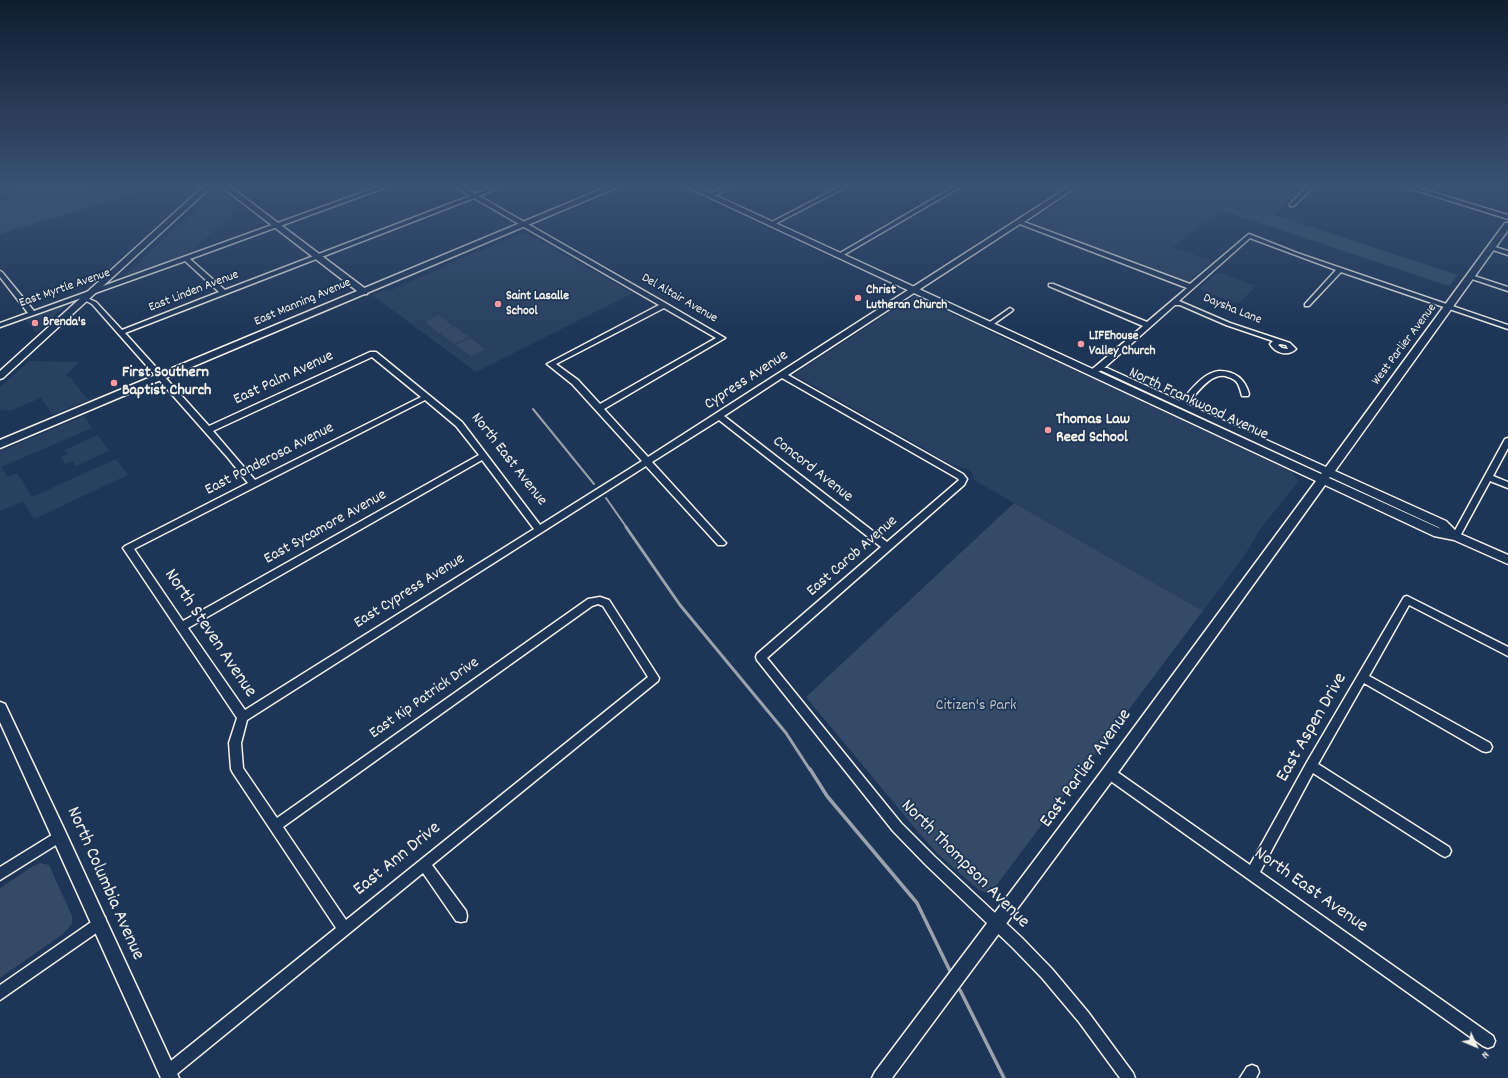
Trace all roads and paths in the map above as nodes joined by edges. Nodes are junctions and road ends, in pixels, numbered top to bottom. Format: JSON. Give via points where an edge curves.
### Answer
{"nodes":[{"id":1,"x":154,"y":236,"type":"edge"},
{"id":2,"x":248,"y":236,"type":"edge"},
{"id":3,"x":291,"y":236,"type":"edge"},
{"id":4,"x":371,"y":236,"type":"edge"},
{"id":5,"x":498,"y":236,"type":"edge"},
{"id":6,"x":545,"y":236,"type":"edge"},
{"id":7,"x":803,"y":236,"type":"edge"},
{"id":8,"x":872,"y":236,"type":"edge"},
{"id":9,"x":998,"y":236,"type":"edge"},
{"id":10,"x":1057,"y":236,"type":"edge"},
{"id":11,"x":1249,"y":236,"type":"edge"},
{"id":12,"x":1250,"y":236,"type":"edge"},
{"id":13,"x":1500,"y":236,"type":"edge"},
{"id":14,"x":1492,"y":248,"type":"junction"},
{"id":15,"x":1508,"y":253,"type":"edge"},
{"id":16,"x":841,"y":254,"type":"junction"},
{"id":17,"x":318,"y":257,"type":"junction"},
{"id":18,"x":187,"y":258,"type":"junction"},
{"id":19,"x":1340,"y":269,"type":"junction"},
{"id":20,"x":0,"y":273,"type":"edge"},
{"id":21,"x":1471,"y":277,"type":"junction"},
{"id":22,"x":1051,"y":285,"type":"dead end"},
{"id":23,"x":917,"y":288,"type":"junction"},
{"id":24,"x":1191,"y":288,"type":"junction"},
{"id":25,"x":1508,"y":289,"type":"edge"},
{"id":26,"x":93,"y":292,"type":"junction"},
{"id":27,"x":364,"y":292,"type":"junction"},
{"id":28,"x":224,"y":293,"type":"junction"},
{"id":29,"x":85,"y":299,"type":"junction"},
{"id":30,"x":1175,"y":304,"type":"junction"},
{"id":31,"x":665,"y":305,"type":"junction"},
{"id":32,"x":1307,"y":305,"type":"dead end"},
{"id":33,"x":1450,"y":306,"type":"junction"},
{"id":34,"x":1010,"y":310,"type":"dead end"},
{"id":35,"x":32,"y":313,"type":"junction"},
{"id":36,"x":992,"y":323,"type":"junction"},
{"id":37,"x":0,"y":325,"type":"edge"},
{"id":38,"x":1147,"y":325,"type":"junction"},
{"id":39,"x":1508,"y":327,"type":"edge"},
{"id":40,"x":120,"y":333,"type":"junction"},
{"id":41,"x":1282,"y":342,"type":"junction"},
{"id":42,"x":1275,"y":347,"type":"junction"},
{"id":43,"x":373,"y":354,"type":"joint"},
{"id":44,"x":1095,"y":370,"type":"junction"},
{"id":45,"x":782,"y":375,"type":"junction"},
{"id":46,"x":0,"y":376,"type":"edge"},
{"id":47,"x":160,"y":377,"type":"junction"},
{"id":48,"x":1246,"y":394,"type":"dead end"},
{"id":49,"x":426,"y":397,"type":"junction"},
{"id":50,"x":1182,"y":405,"type":"junction"},
{"id":51,"x":599,"y":408,"type":"junction"},
{"id":52,"x":719,"y":416,"type":"junction"},
{"id":53,"x":208,"y":430,"type":"junction"},
{"id":54,"x":1508,"y":442,"type":"edge"},
{"id":55,"x":0,"y":444,"type":"edge"},
{"id":56,"x":484,"y":456,"type":"junction"},
{"id":57,"x":647,"y":461,"type":"junction"},
{"id":58,"x":1324,"y":476,"type":"junction"},
{"id":59,"x":1488,"y":477,"type":"junction"},
{"id":60,"x":254,"y":485,"type":"junction"},
{"id":61,"x":1508,"y":485,"type":"edge"},
{"id":62,"x":594,"y":495,"type":"joint"},
{"id":63,"x":539,"y":529,"type":"junction"},
{"id":64,"x":1456,"y":536,"type":"junction"},
{"id":65,"x":721,"y":543,"type":"dead end"},
{"id":66,"x":886,"y":547,"type":"junction"},
{"id":67,"x":128,"y":548,"type":"joint"},
{"id":68,"x":1508,"y":560,"type":"edge"},
{"id":69,"x":182,"y":626,"type":"junction"},
{"id":70,"x":1508,"y":652,"type":"edge"},
{"id":71,"x":761,"y":657,"type":"joint"},
{"id":72,"x":1362,"y":676,"type":"junction"},
{"id":73,"x":654,"y":678,"type":"joint"},
{"id":74,"x":0,"y":708,"type":"edge"},
{"id":75,"x":243,"y":717,"type":"junction"},
{"id":76,"x":1486,"y":747,"type":"dead end"},
{"id":77,"x":1311,"y":766,"type":"junction"},
{"id":78,"x":1108,"y":773,"type":"junction"},
{"id":79,"x":275,"y":826,"type":"junction"},
{"id":80,"x":60,"y":836,"type":"junction"},
{"id":81,"x":1446,"y":850,"type":"dead end"},
{"id":82,"x":424,"y":864,"type":"junction"},
{"id":83,"x":0,"y":874,"type":"edge"},
{"id":84,"x":1252,"y":874,"type":"junction"},
{"id":85,"x":461,"y":916,"type":"dead end"},
{"id":86,"x":100,"y":922,"type":"junction"},
{"id":87,"x":996,"y":924,"type":"junction"},
{"id":88,"x":344,"y":929,"type":"junction"},
{"id":89,"x":0,"y":993,"type":"edge"},
{"id":90,"x":1488,"y":1041,"type":"dead end"},
{"id":91,"x":168,"y":1076,"type":"edge"},
{"id":92,"x":880,"y":1078,"type":"edge"},
{"id":93,"x":1128,"y":1078,"type":"edge"}],
"edges":[{"from":1,"to":26,"type":"main road"},
{"from":2,"to":18,"type":"street","name":"East Myrtle Avenue"},
{"from":3,"to":17,"type":"street"},
{"from":4,"to":17,"type":"street","name":"East Linden Avenue"},
{"from":5,"to":27,"type":"main road","name":"East Manning Avenue"},
{"from":6,"to":31,"type":"street","name":"Del Altair Avenue"},
{"from":7,"to":16,"type":"street","name":"North Frankwood Avenue"},
{"from":8,"to":16,"type":"street"},
{"from":9,"to":23,"type":"street","name":"Cypress Avenue"},
{"from":10,"to":24,"type":"street"},
{"from":11,"to":24,"type":"street"},
{"from":12,"to":19,"type":"street"},
{"from":13,"to":14,"type":"street","name":"West Parlier Avenue"},
{"from":14,"to":15,"type":"street"},
{"from":14,"to":21,"type":"street","name":"West Parlier Avenue"},
{"from":16,"to":23,"type":"street","name":"North Frankwood Avenue"},
{"from":17,"to":27,"type":"street"},
{"from":17,"to":28,"type":"street","name":"East Linden Avenue"},
{"from":18,"to":26,"type":"street","name":"East Myrtle Avenue"},
{"from":18,"to":28,"type":"street"},
{"from":19,"to":32,"type":"street"},
{"from":19,"to":33,"type":"street"},
{"from":20,"to":35,"type":"street"},
{"from":21,"to":25,"type":"street"},
{"from":21,"to":33,"type":"street","name":"West Parlier Avenue"},
{"from":22,"to":38,"type":"street"},
{"from":23,"to":36,"type":"street","name":"North Frankwood Avenue"},
{"from":23,"to":45,"type":"street","name":"Cypress Avenue"},
{"from":24,"to":30,"type":"street"},
{"from":26,"to":29,"type":"main road"},
{"from":26,"to":35,"type":"street","name":"East Myrtle Avenue"},
{"from":27,"to":47,"type":"main road","name":"East Manning Avenue"},
{"from":28,"to":40,"type":"street","name":"East Linden Avenue"},
{"from":29,"to":40,"type":"street","via":[[94,303]]},
{"from":29,"to":46,"type":"main road"},
{"from":30,"to":38,"type":"street"},
{"from":30,"to":41,"type":"street","name":"Daysha Lane","via":[[1181,303],[1228,324]]},
{"from":30,"to":42,"type":"street","name":"Daysha Lane","via":[[1220,327],[1259,339]]},
{"from":31,"to":51,"type":"street","via":[[551,364],[576,382]]},
{"from":31,"to":51,"type":"street","name":"Del Altair Avenue","via":[[721,338]]},
{"from":33,"to":39,"type":"street"},
{"from":33,"to":58,"type":"street","name":"West Parlier Avenue"},
{"from":34,"to":36,"type":"street"},
{"from":35,"to":37,"type":"street","name":"East Myrtle Avenue"},
{"from":36,"to":44,"type":"street","name":"North Frankwood Avenue"},
{"from":38,"to":44,"type":"street"},
{"from":40,"to":47,"type":"street"},
{"from":41,"to":42,"type":"street","name":"Daysha Lane","via":[[1274,343]]},
{"from":41,"to":42,"type":"street","name":"Daysha Lane","via":[[1291,345],[1291,350],[1283,351]]},
{"from":43,"to":49,"type":"street","name":"North East Avenue"},
{"from":43,"to":53,"type":"street","name":"East Palm Avenue"},
{"from":44,"to":50,"type":"street","name":"North Frankwood Avenue"},
{"from":44,"to":58,"type":"street","name":"North Frankwood Avenue"},
{"from":45,"to":52,"type":"street","name":"Cypress Avenue"},
{"from":45,"to":66,"type":"street","name":"East Carob Avenue","via":[[963,479]]},
{"from":47,"to":53,"type":"street"},
{"from":47,"to":55,"type":"main road","name":"East Manning Avenue"},
{"from":48,"to":50,"type":"street","via":[[1238,379],[1218,373],[1211,376]]},
{"from":49,"to":56,"type":"street","name":"North East Avenue","via":[[459,424]]},
{"from":49,"to":60,"type":"street","name":"East Ponderosa Avenue"},
{"from":50,"to":58,"type":"street","name":"North Frankwood Avenue"},
{"from":51,"to":57,"type":"street"},
{"from":52,"to":57,"type":"street","name":"Cypress Avenue"},
{"from":52,"to":66,"type":"street","name":"Concord Avenue"},
{"from":53,"to":60,"type":"street"},
{"from":54,"to":59,"type":"street"},
{"from":56,"to":63,"type":"street","name":"North East Avenue"},
{"from":56,"to":69,"type":"street","name":"East Sycamore Avenue"},
{"from":57,"to":62,"type":"street","name":"Cypress Avenue"},
{"from":57,"to":65,"type":"street"},
{"from":58,"to":64,"type":"street","name":"North Frankwood Avenue","via":[[1438,533]]},
{"from":58,"to":78,"type":"street","name":"East Parlier Avenue"},
{"from":59,"to":61,"type":"street"},
{"from":59,"to":64,"type":"street"},
{"from":60,"to":67,"type":"street","name":"East Ponderosa Avenue"},
{"from":62,"to":63,"type":"street","name":"East Cypress Avenue"},
{"from":63,"to":75,"type":"street","name":"East Cypress Avenue"},
{"from":64,"to":68,"type":"street","name":"North Frankwood Avenue"},
{"from":66,"to":71,"type":"street","name":"East Carob Avenue"},
{"from":67,"to":69,"type":"street","name":"North Steven Avenue"},
{"from":69,"to":75,"type":"street","name":"North Steven Avenue"},
{"from":70,"to":72,"type":"street","name":"East Aspen Drive","via":[[1407,600]]},
{"from":71,"to":87,"type":"street","name":"North Thompson Avenue","via":[[897,828]]},
{"from":72,"to":76,"type":"street"},
{"from":72,"to":77,"type":"street","name":"East Aspen Drive"},
{"from":73,"to":79,"type":"street","name":"East Kip Patrick Drive","via":[[606,603],[601,599],[595,600]]},
{"from":73,"to":82,"type":"street","name":"East Ann Drive"},
{"from":74,"to":80,"type":"street","name":"North Columbia Avenue"},
{"from":75,"to":79,"type":"street","name":"North Steven Avenue","via":[[234,743],[237,769]]},
{"from":77,"to":81,"type":"street"},
{"from":77,"to":84,"type":"street","name":"East Aspen Drive"},
{"from":78,"to":84,"type":"street","name":"North East Avenue"},
{"from":78,"to":87,"type":"street","name":"East Parlier Avenue"},
{"from":79,"to":88,"type":"street","name":"North Steven Avenue"},
{"from":80,"to":83,"type":"street"},
{"from":80,"to":86,"type":"street","name":"North Columbia Avenue"},
{"from":82,"to":85,"type":"street"},
{"from":82,"to":88,"type":"street","name":"East Ann Drive"},
{"from":84,"to":90,"type":"street","name":"North East Avenue"},
{"from":86,"to":89,"type":"street"},
{"from":86,"to":91,"type":"street","name":"North Columbia Avenue"},
{"from":87,"to":92,"type":"street","name":"East Parlier Avenue"},
{"from":87,"to":93,"type":"street","name":"North Thompson Avenue","via":[[1066,995]]},
{"from":88,"to":91,"type":"street","name":"East Ann Drive"}]}
